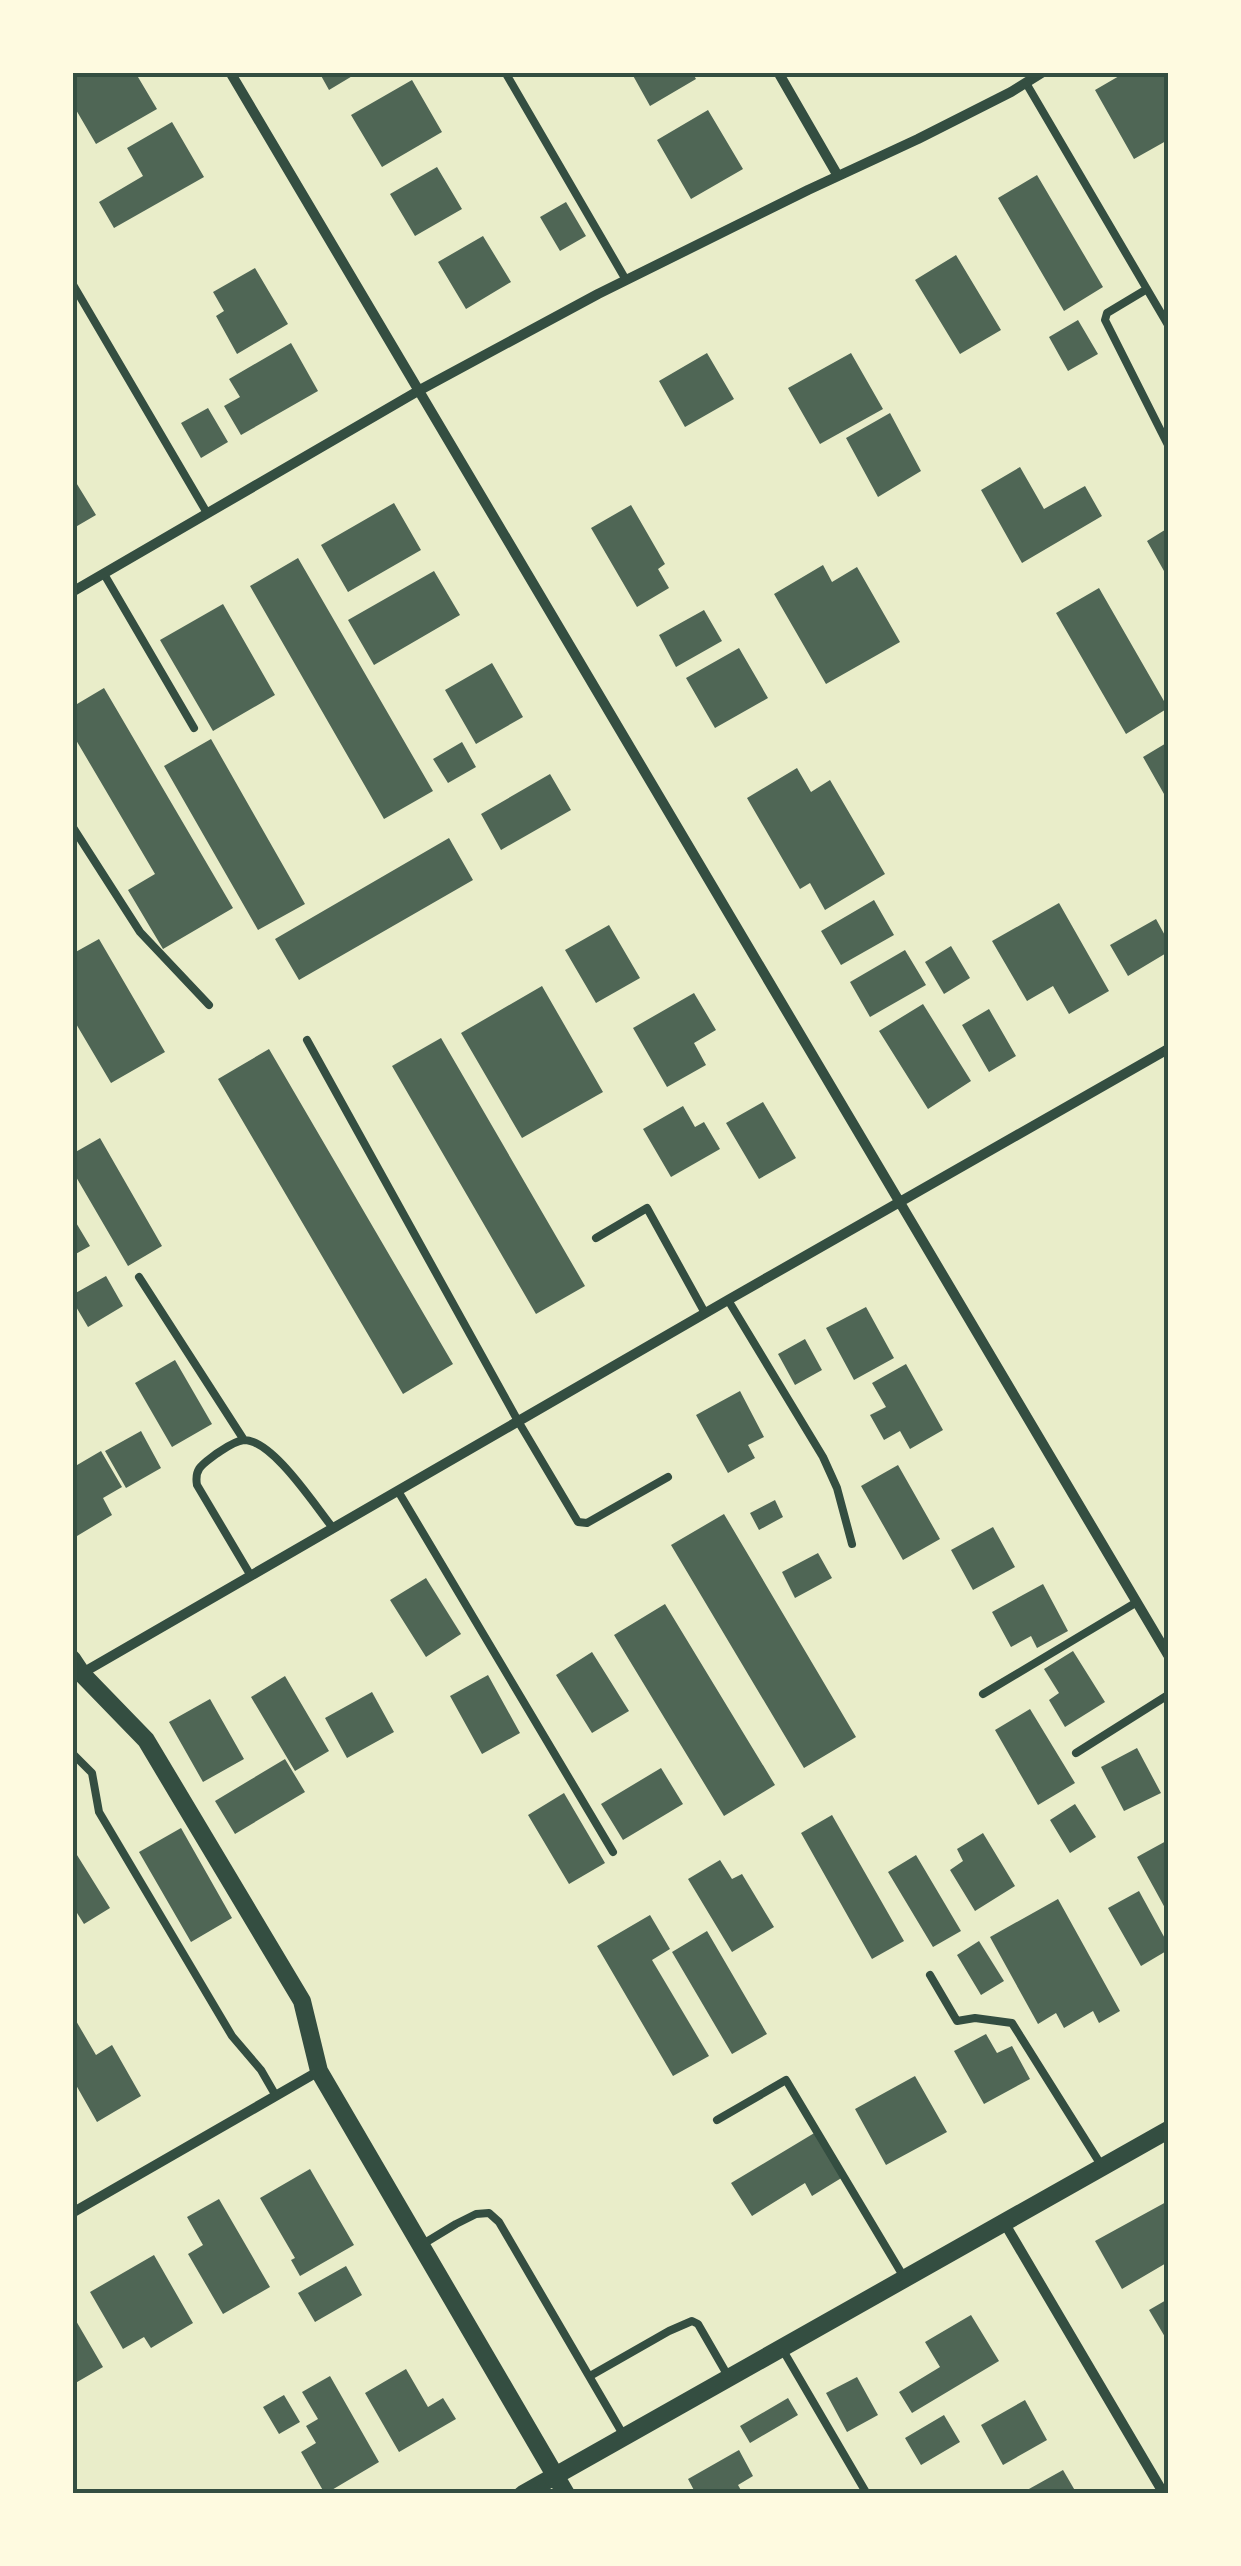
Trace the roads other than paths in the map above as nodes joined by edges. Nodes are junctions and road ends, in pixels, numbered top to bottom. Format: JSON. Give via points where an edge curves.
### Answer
{"nodes":[{"id":1,"x":230,"y":72,"type":"edge"},
{"id":2,"x":506,"y":72,"type":"edge"},
{"id":3,"x":778,"y":72,"type":"edge"},
{"id":4,"x":1043,"y":72,"type":"edge"},
{"id":5,"x":1026,"y":83,"type":"junction"},
{"id":6,"x":838,"y":176,"type":"junction"},
{"id":7,"x":626,"y":280,"type":"junction"},
{"id":8,"x":72,"y":283,"type":"edge"},
{"id":9,"x":1148,"y":289,"type":"junction"},
{"id":10,"x":1168,"y":325,"type":"edge"},
{"id":11,"x":418,"y":391,"type":"junction"},
{"id":12,"x":1168,"y":445,"type":"edge"},
{"id":13,"x":207,"y":513,"type":"junction"},
{"id":14,"x":104,"y":574,"type":"junction"},
{"id":15,"x":72,"y":592,"type":"edge"},
{"id":16,"x":194,"y":728,"type":"dead end"},
{"id":17,"x":72,"y":826,"type":"edge"},
{"id":18,"x":209,"y":1005,"type":"dead end"},
{"id":19,"x":307,"y":1040,"type":"dead end"},
{"id":20,"x":1168,"y":1049,"type":"edge"},
{"id":21,"x":898,"y":1202,"type":"junction"},
{"id":22,"x":596,"y":1238,"type":"dead end"},
{"id":23,"x":139,"y":1277,"type":"dead end"},
{"id":24,"x":728,"y":1300,"type":"junction"},
{"id":25,"x":705,"y":1313,"type":"junction"},
{"id":26,"x":518,"y":1422,"type":"junction"},
{"id":27,"x":244,"y":1440,"type":"junction"},
{"id":28,"x":668,"y":1476,"type":"dead end"},
{"id":29,"x":398,"y":1491,"type":"junction"},
{"id":30,"x":333,"y":1528,"type":"junction"},
{"id":31,"x":852,"y":1544,"type":"dead end"},
{"id":32,"x":251,"y":1576,"type":"junction"},
{"id":33,"x":1137,"y":1602,"type":"junction"},
{"id":34,"x":1168,"y":1655,"type":"edge"},
{"id":35,"x":76,"y":1670,"type":"edge"},
{"id":36,"x":984,"y":1694,"type":"dead end"},
{"id":37,"x":1168,"y":1695,"type":"edge"},
{"id":38,"x":72,"y":1753,"type":"edge"},
{"id":39,"x":1076,"y":1753,"type":"dead end"},
{"id":40,"x":612,"y":1852,"type":"dead end"},
{"id":41,"x":930,"y":1976,"type":"dead end"},
{"id":42,"x":320,"y":2071,"type":"junction"},
{"id":43,"x":276,"y":2096,"type":"junction"},
{"id":44,"x":717,"y":2120,"type":"dead end"},
{"id":45,"x":1168,"y":2130,"type":"edge"},
{"id":46,"x":1103,"y":2168,"type":"junction"},
{"id":47,"x":72,"y":2213,"type":"edge"},
{"id":48,"x":1004,"y":2224,"type":"junction"},
{"id":49,"x":422,"y":2246,"type":"junction"},
{"id":50,"x":905,"y":2279,"type":"junction"},
{"id":51,"x":782,"y":2347,"type":"junction"},
{"id":52,"x":590,"y":2376,"type":"junction"},
{"id":53,"x":728,"y":2376,"type":"junction"},
{"id":54,"x":624,"y":2436,"type":"junction"},
{"id":55,"x":556,"y":2475,"type":"junction"},
{"id":56,"x":523,"y":2494,"type":"edge"},
{"id":57,"x":566,"y":2494,"type":"edge"},
{"id":58,"x":867,"y":2494,"type":"edge"},
{"id":59,"x":1164,"y":2494,"type":"edge"}],
"edges":[{"from":1,"to":11,"type":"street"},
{"from":2,"to":7,"type":"lane"},
{"from":3,"to":6,"type":"street"},
{"from":4,"to":5,"type":"street"},
{"from":5,"to":6,"type":"street"},
{"from":5,"to":9,"type":"lane"},
{"from":6,"to":7,"type":"street"},
{"from":7,"to":11,"type":"street"},
{"from":8,"to":13,"type":"lane"},
{"from":9,"to":10,"type":"lane"},
{"from":9,"to":12,"type":"lane","via":[[1105,320]]},
{"from":11,"to":13,"type":"street"},
{"from":11,"to":21,"type":"street"},
{"from":13,"to":14,"type":"street"},
{"from":14,"to":15,"type":"street"},
{"from":14,"to":16,"type":"lane"},
{"from":17,"to":18,"type":"lane","via":[[140,932]]},
{"from":19,"to":26,"type":"lane"},
{"from":20,"to":21,"type":"street"},
{"from":21,"to":24,"type":"street"},
{"from":21,"to":33,"type":"street"},
{"from":22,"to":25,"type":"lane","via":[[646,1208]]},
{"from":23,"to":27,"type":"lane"},
{"from":24,"to":25,"type":"street"},
{"from":24,"to":31,"type":"lane","via":[[823,1458]]},
{"from":25,"to":26,"type":"street"},
{"from":26,"to":28,"type":"lane","via":[[578,1522]]},
{"from":26,"to":29,"type":"street"},
{"from":27,"to":30,"type":"lane","via":[[274,1454]]},
{"from":27,"to":32,"type":"lane","via":[[195,1473]]},
{"from":29,"to":30,"type":"street"},
{"from":29,"to":40,"type":"lane"},
{"from":30,"to":32,"type":"street"},
{"from":32,"to":35,"type":"street"},
{"from":33,"to":34,"type":"street"},
{"from":33,"to":36,"type":"lane"},
{"from":35,"to":42,"type":"street","via":[[146,1740],[302,2001]]},
{"from":37,"to":39,"type":"lane"},
{"from":38,"to":43,"type":"lane","via":[[92,1773],[99,1812],[232,2036]]},
{"from":41,"to":46,"type":"lane","via":[[957,2021],[1012,2023]]},
{"from":42,"to":43,"type":"street"},
{"from":42,"to":49,"type":"street"},
{"from":43,"to":47,"type":"street"},
{"from":44,"to":50,"type":"lane","via":[[786,2080]]},
{"from":45,"to":46,"type":"street"},
{"from":46,"to":48,"type":"street"},
{"from":48,"to":50,"type":"street"},
{"from":48,"to":59,"type":"street"},
{"from":49,"to":52,"type":"lane","via":[[489,2213]]},
{"from":49,"to":55,"type":"street"},
{"from":50,"to":51,"type":"street"},
{"from":51,"to":53,"type":"street"},
{"from":51,"to":58,"type":"lane"},
{"from":52,"to":53,"type":"lane","via":[[692,2321]]},
{"from":52,"to":54,"type":"lane"},
{"from":53,"to":54,"type":"street"},
{"from":54,"to":55,"type":"street"},
{"from":55,"to":56,"type":"street"},
{"from":55,"to":57,"type":"street"}]}
